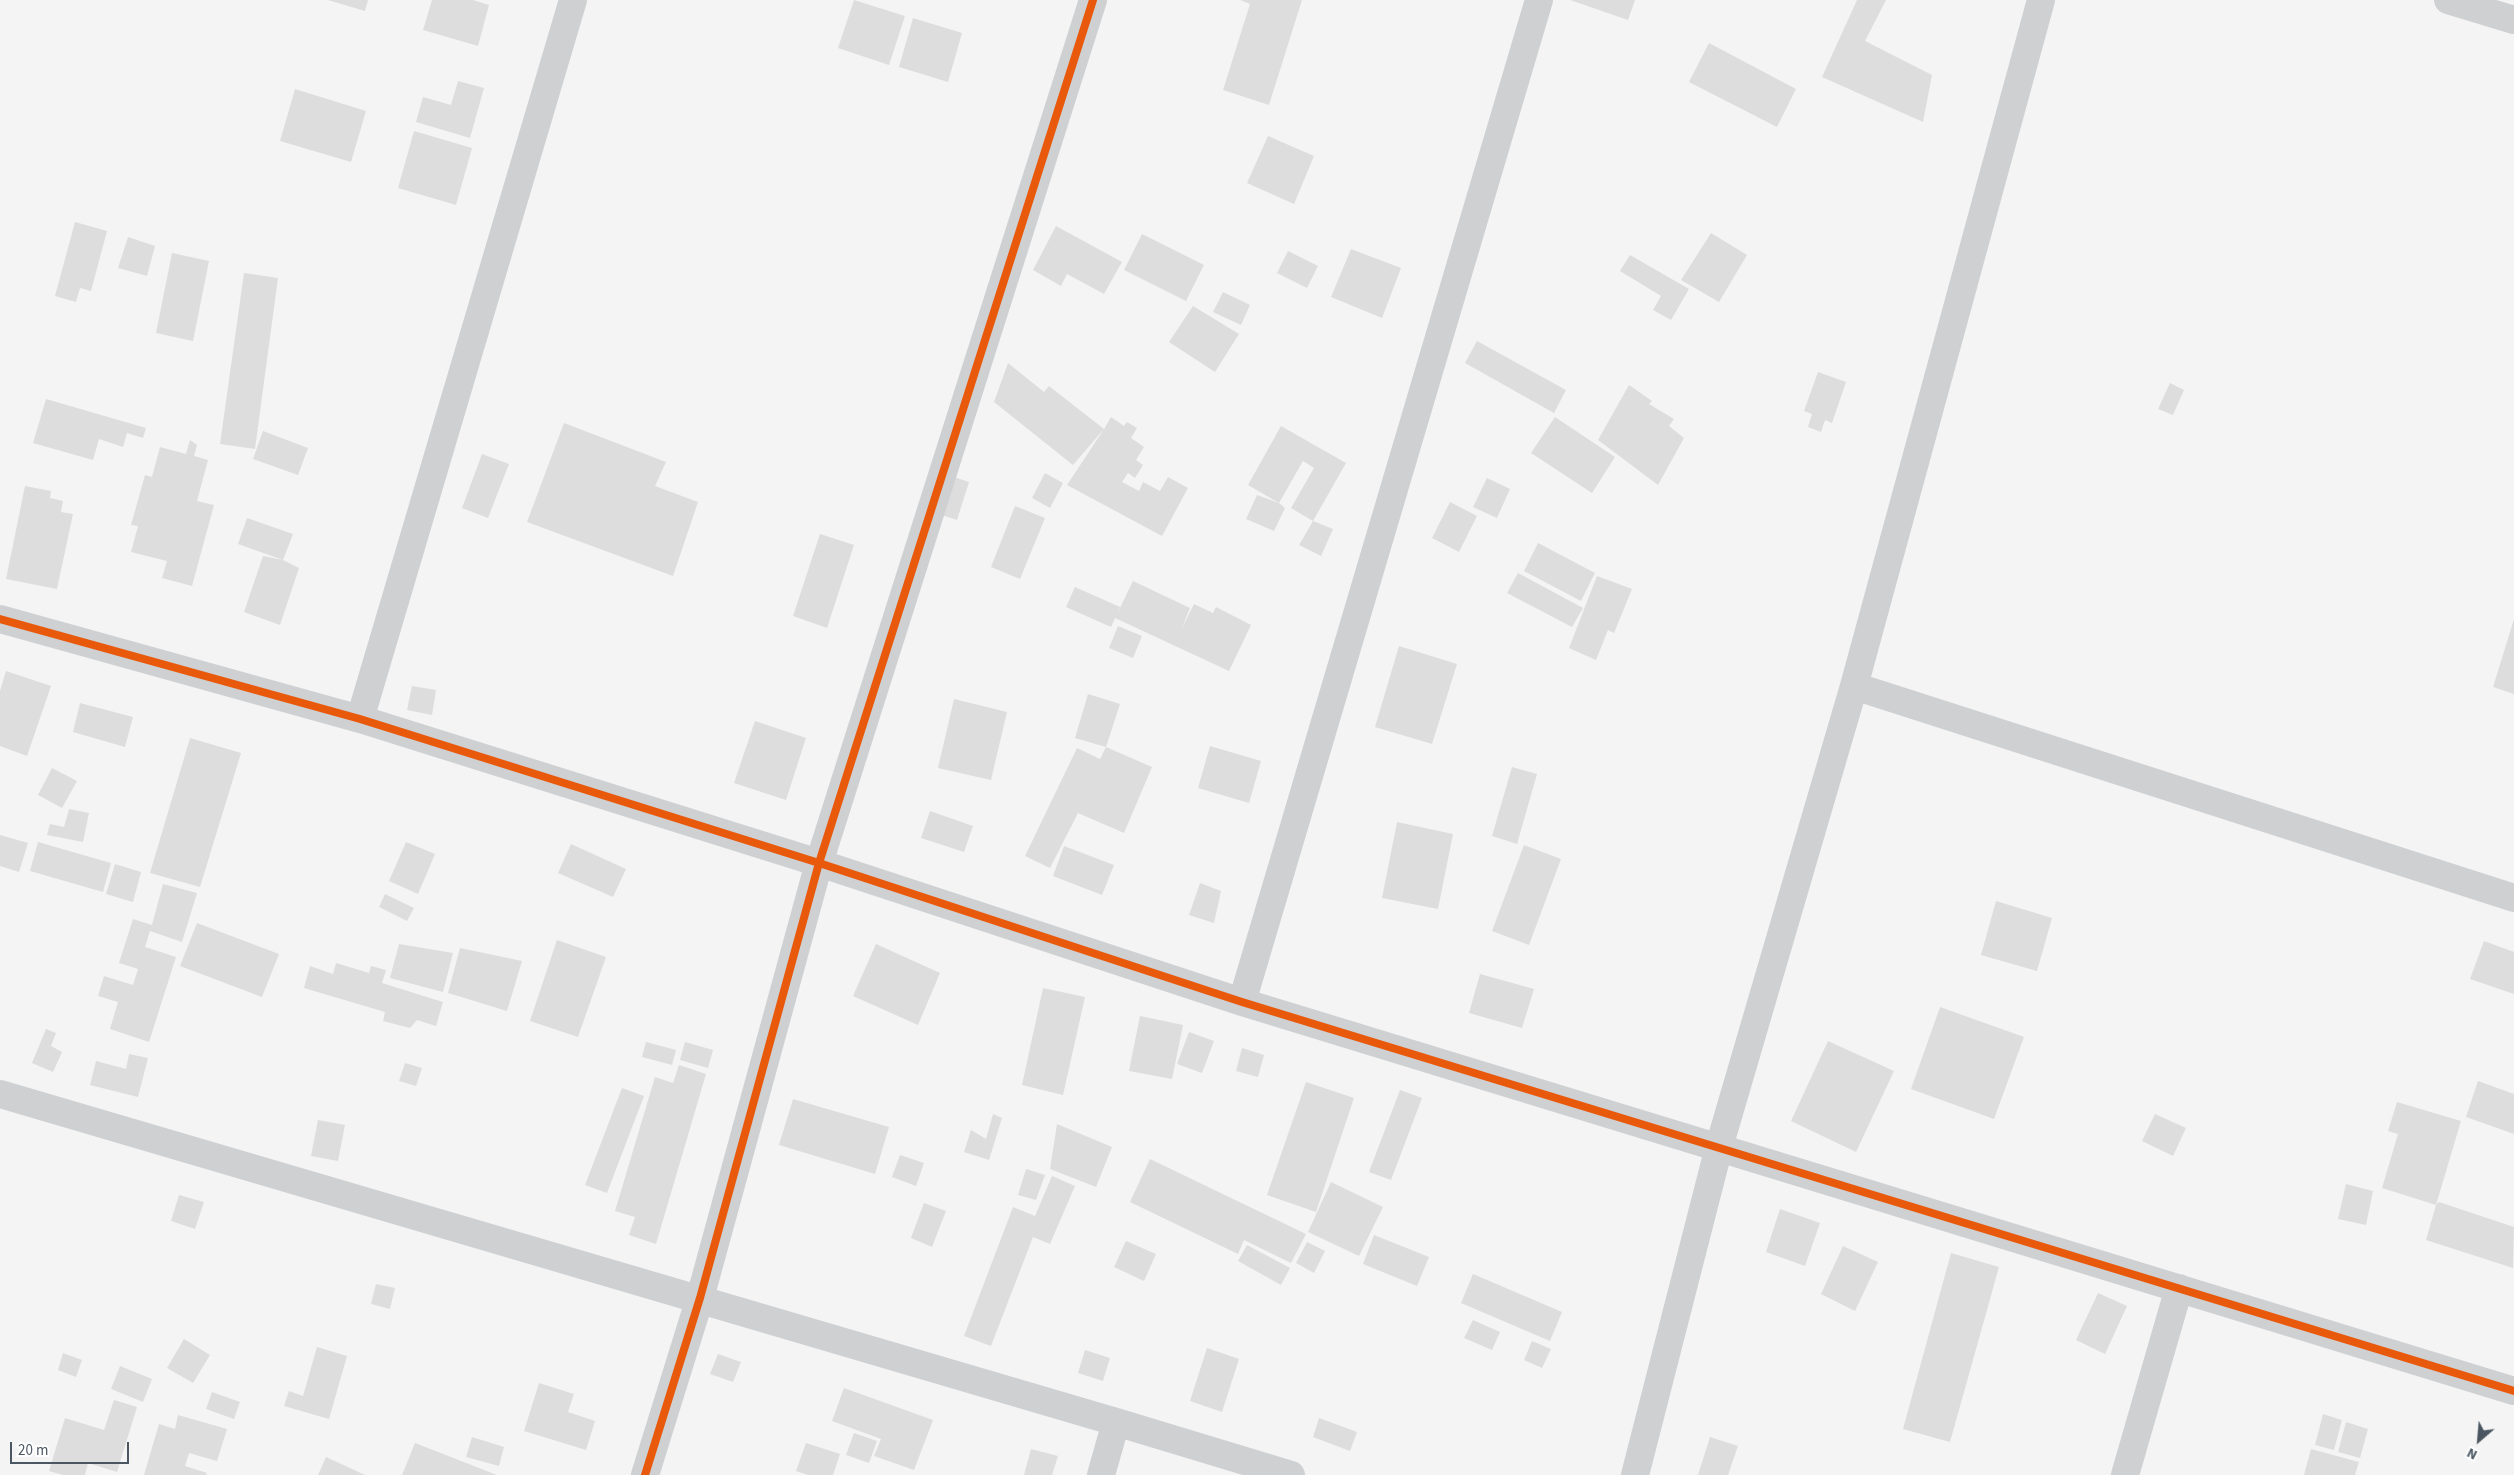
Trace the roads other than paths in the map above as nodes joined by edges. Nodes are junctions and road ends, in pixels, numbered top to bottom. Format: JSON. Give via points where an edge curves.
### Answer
{"nodes":[{"id":1,"x":573,"y":0,"type":"edge"},
{"id":2,"x":1093,"y":0,"type":"edge"},
{"id":3,"x":1539,"y":0,"type":"edge"},
{"id":4,"x":2041,"y":0,"type":"edge"},
{"id":5,"x":2448,"y":0,"type":"edge"},
{"id":6,"x":2514,"y":20,"type":"edge"},
{"id":7,"x":0,"y":619,"type":"edge"},
{"id":8,"x":1854,"y":686,"type":"junction"},
{"id":9,"x":360,"y":719,"type":"junction"},
{"id":10,"x":819,"y":863,"type":"junction"},
{"id":11,"x":2514,"y":898,"type":"edge"},
{"id":12,"x":1242,"y":1002,"type":"junction"},
{"id":13,"x":0,"y":1094,"type":"edge"},
{"id":14,"x":1719,"y":1147,"type":"junction"},
{"id":15,"x":2178,"y":1288,"type":"junction"},
{"id":16,"x":700,"y":1298,"type":"junction"},
{"id":17,"x":2514,"y":1391,"type":"edge"},
{"id":18,"x":1116,"y":1422,"type":"junction"},
{"id":19,"x":645,"y":1475,"type":"edge"},
{"id":20,"x":1100,"y":1475,"type":"edge"},
{"id":21,"x":1291,"y":1475,"type":"edge"},
{"id":22,"x":1635,"y":1475,"type":"edge"},
{"id":23,"x":2125,"y":1475,"type":"edge"}],
"edges":[{"from":1,"to":9,"type":"street"},
{"from":2,"to":10,"type":"street"},
{"from":3,"to":12,"type":"street"},
{"from":4,"to":8,"type":"street"},
{"from":5,"to":6,"type":"street"},
{"from":7,"to":9,"type":"street"},
{"from":8,"to":11,"type":"street"},
{"from":8,"to":14,"type":"street"},
{"from":9,"to":10,"type":"street"},
{"from":10,"to":12,"type":"street"},
{"from":10,"to":16,"type":"street"},
{"from":12,"to":14,"type":"street"},
{"from":13,"to":16,"type":"street"},
{"from":14,"to":15,"type":"street"},
{"from":14,"to":22,"type":"street"},
{"from":15,"to":17,"type":"street"},
{"from":15,"to":23,"type":"street"},
{"from":16,"to":18,"type":"street"},
{"from":16,"to":19,"type":"street"},
{"from":18,"to":20,"type":"street"},
{"from":18,"to":21,"type":"street"}]}
